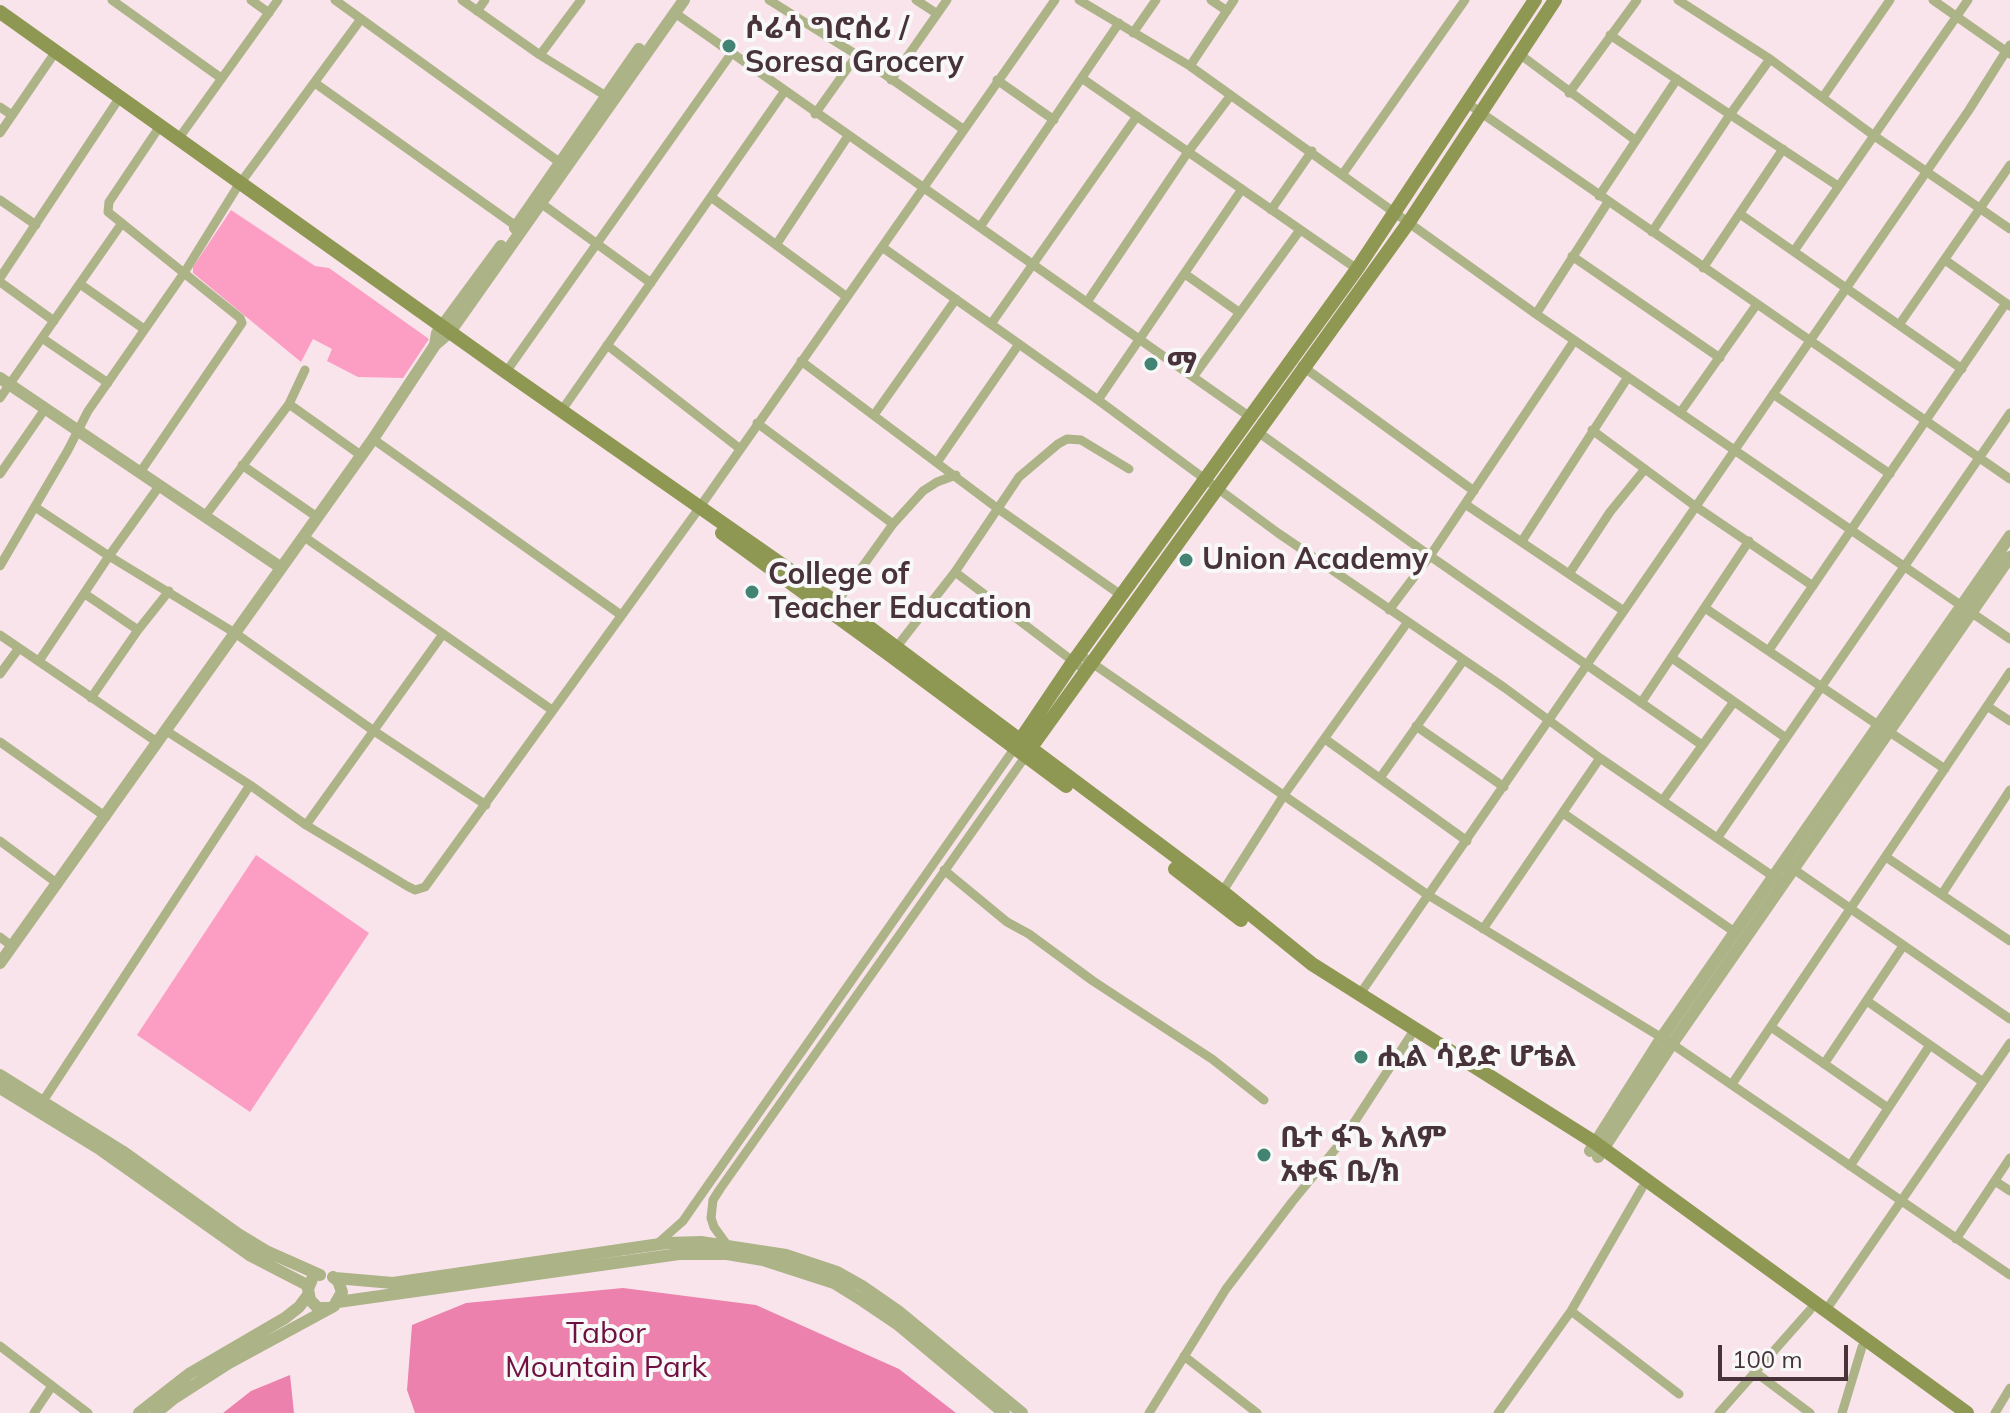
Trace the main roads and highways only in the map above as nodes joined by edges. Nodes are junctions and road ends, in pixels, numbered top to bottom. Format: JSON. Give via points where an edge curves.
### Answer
{"nodes":[{"id":1,"x":1555,"y":0,"type":"edge"},
{"id":2,"x":1532,"y":1,"type":"edge"},
{"id":3,"x":0,"y":12,"type":"edge"},
{"id":4,"x":0,"y":22,"type":"edge"},
{"id":5,"x":239,"y":186,"type":"junction"},
{"id":6,"x":442,"y":335,"type":"junction"},
{"id":7,"x":697,"y":510,"type":"junction"},
{"id":8,"x":1023,"y":748,"type":"junction"},
{"id":9,"x":1220,"y":896,"type":"junction"},
{"id":10,"x":1597,"y":1150,"type":"junction"},
{"id":11,"x":1951,"y":1413,"type":"edge"},
{"id":12,"x":1967,"y":1413,"type":"edge"}],
"edges":[{"from":1,"to":8,"type":"main road","via":[[1306,368],[1089,667]]},
{"from":2,"to":8,"type":"main road","via":[[1357,269],[1076,658]]},
{"from":3,"to":5,"type":"main road"},
{"from":4,"to":5,"type":"main road"},
{"from":5,"to":6,"type":"main road"},
{"from":6,"to":7,"type":"main road"},
{"from":6,"to":7,"type":"main road","via":[[562,410]]},
{"from":7,"to":8,"type":"main road"},
{"from":8,"to":9,"type":"main road"},
{"from":9,"to":10,"type":"main road","via":[[1301,956]]},
{"from":9,"to":10,"type":"main road","via":[[1307,971]]},
{"from":10,"to":11,"type":"main road"},
{"from":10,"to":12,"type":"main road"}]}
